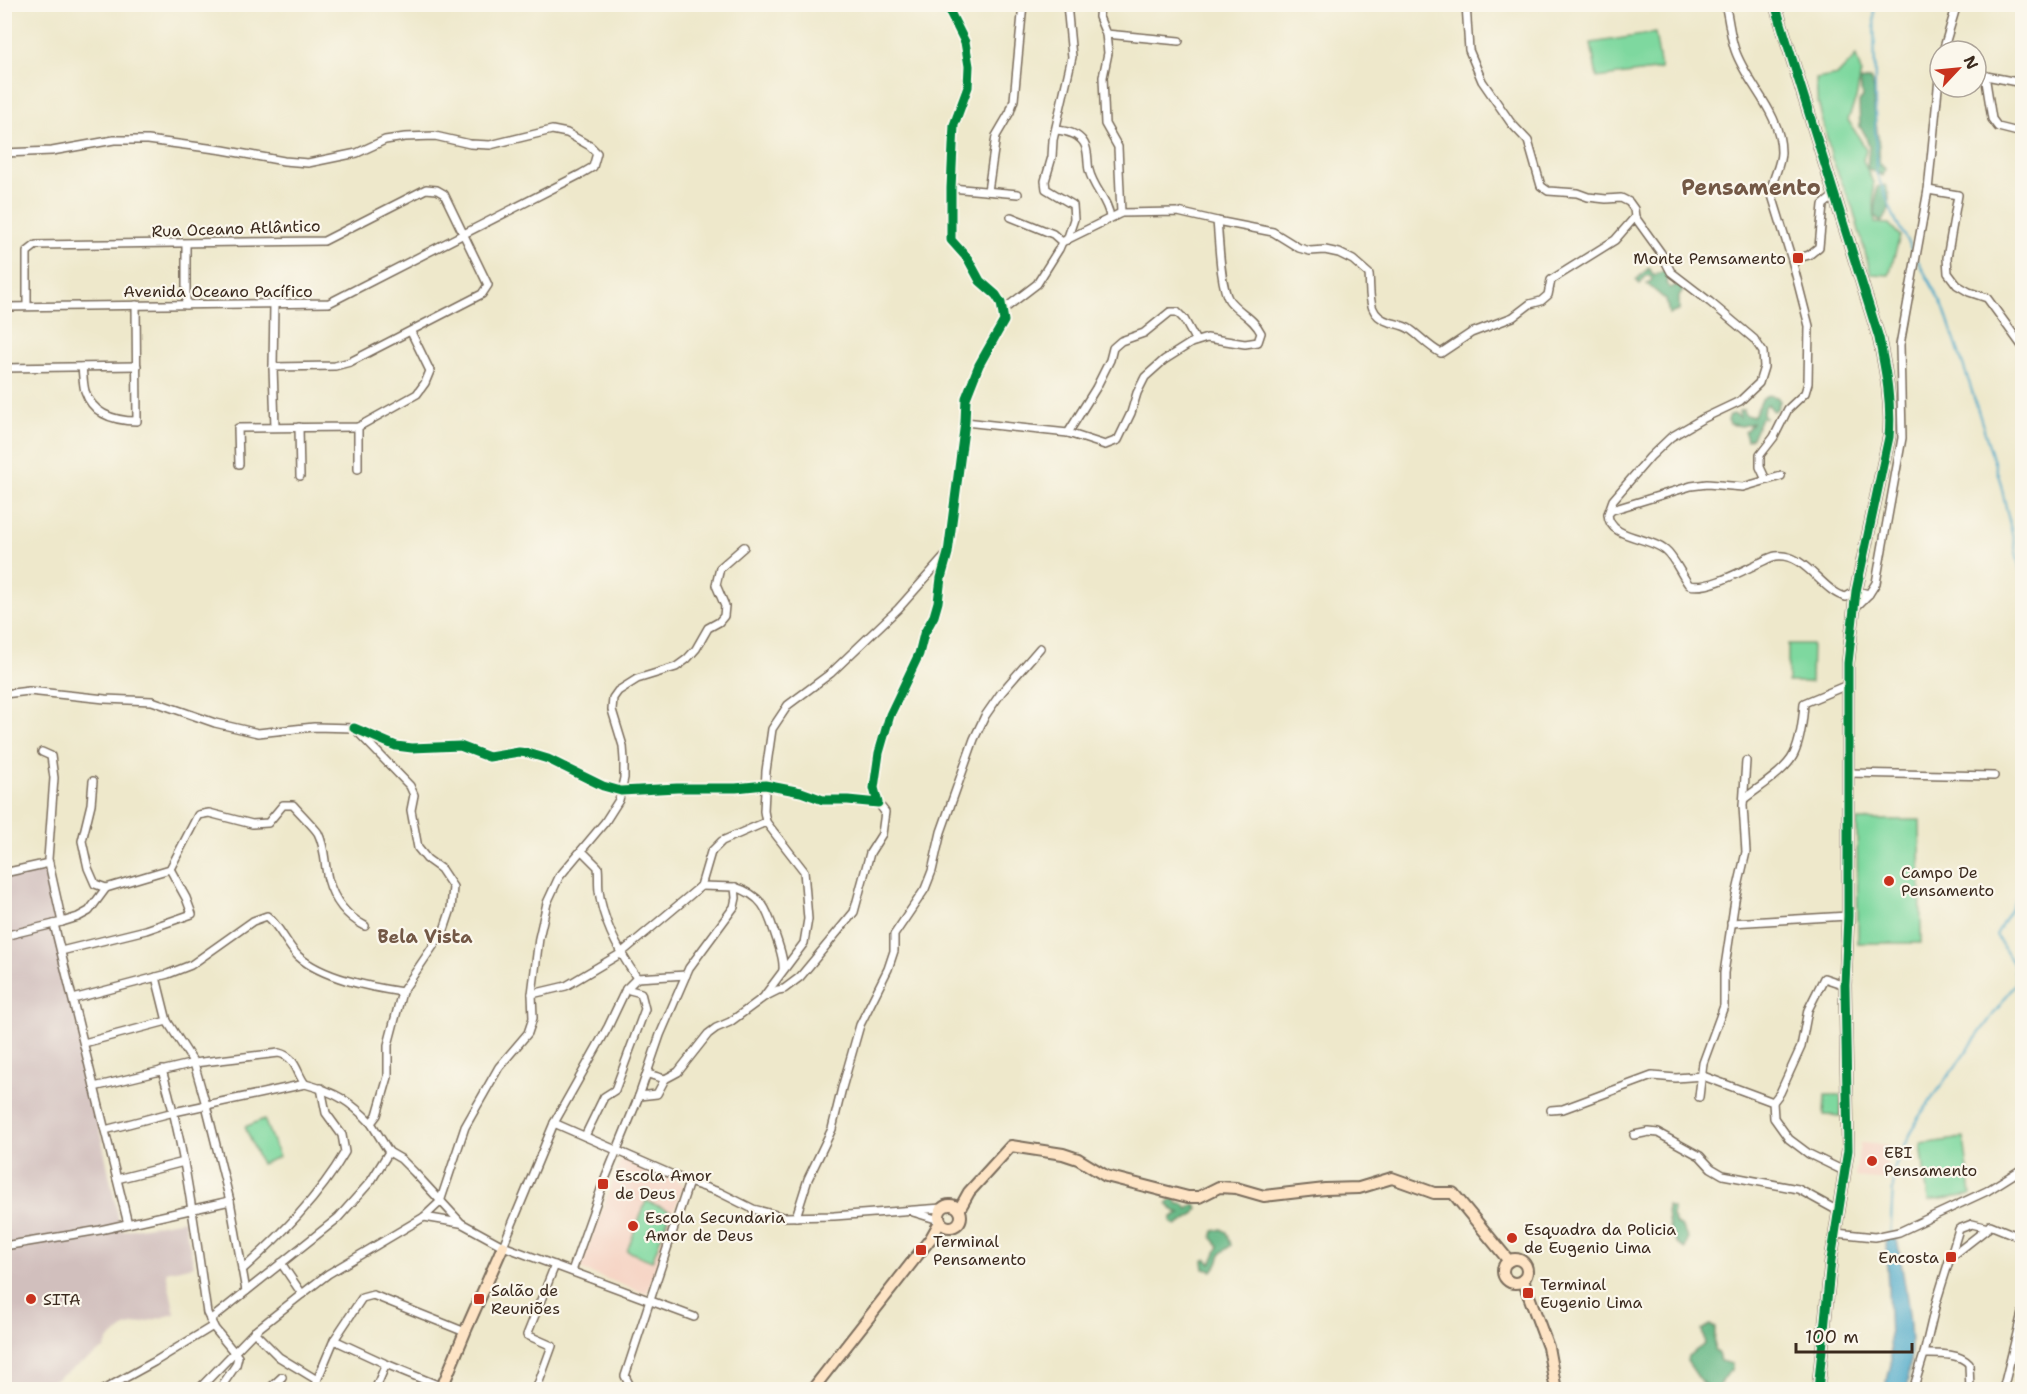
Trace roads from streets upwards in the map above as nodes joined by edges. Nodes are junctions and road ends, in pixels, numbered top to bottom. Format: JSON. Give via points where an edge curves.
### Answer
{"nodes":[{"id":1,"x":946,"y":4,"type":"edge"},
{"id":2,"x":1023,"y":4,"type":"edge"},
{"id":3,"x":1066,"y":4,"type":"edge"},
{"id":4,"x":1100,"y":4,"type":"edge"},
{"id":5,"x":1466,"y":4,"type":"edge"},
{"id":6,"x":1725,"y":4,"type":"edge"},
{"id":7,"x":1775,"y":4,"type":"edge"},
{"id":8,"x":1957,"y":4,"type":"edge"},
{"id":9,"x":1107,"y":34,"type":"junction"},
{"id":10,"x":1947,"y":39,"type":"edge"},
{"id":11,"x":1179,"y":41,"type":"dead end"},
{"id":12,"x":1988,"y":76,"type":"edge"},
{"id":13,"x":2022,"y":83,"type":"edge"},
{"id":14,"x":1988,"y":94,"type":"edge"},
{"id":15,"x":1937,"y":99,"type":"edge"},
{"id":16,"x":1056,"y":130,"type":"junction"},
{"id":17,"x":2022,"y":133,"type":"edge"},
{"id":18,"x":4,"y":153,"type":"edge"},
{"id":19,"x":951,"y":188,"type":"junction"},
{"id":20,"x":1928,"y":190,"type":"junction"},
{"id":21,"x":988,"y":191,"type":"junction"},
{"id":22,"x":1018,"y":194,"type":"dead end"},
{"id":23,"x":1835,"y":195,"type":"junction"},
{"id":24,"x":1121,"y":213,"type":"junction"},
{"id":25,"x":1011,"y":217,"type":"dead end"},
{"id":26,"x":1110,"y":217,"type":"junction"},
{"id":27,"x":1635,"y":217,"type":"junction"},
{"id":28,"x":1217,"y":221,"type":"junction"},
{"id":29,"x":465,"y":235,"type":"junction"},
{"id":30,"x":1064,"y":241,"type":"junction"},
{"id":31,"x":186,"y":244,"type":"junction"},
{"id":32,"x":1792,"y":260,"type":"junction"},
{"id":33,"x":274,"y":304,"type":"junction"},
{"id":34,"x":136,"y":305,"type":"junction"},
{"id":35,"x":186,"y":305,"type":"junction"},
{"id":36,"x":27,"y":306,"type":"junction"},
{"id":37,"x":4,"y":307,"type":"edge"},
{"id":38,"x":1003,"y":310,"type":"junction"},
{"id":39,"x":411,"y":332,"type":"junction"},
{"id":40,"x":1196,"y":341,"type":"junction"},
{"id":41,"x":2022,"y":346,"type":"edge"},
{"id":42,"x":137,"y":366,"type":"junction"},
{"id":43,"x":82,"y":367,"type":"junction"},
{"id":44,"x":273,"y":367,"type":"junction"},
{"id":45,"x":4,"y":368,"type":"edge"},
{"id":46,"x":965,"y":422,"type":"junction"},
{"id":47,"x":275,"y":427,"type":"junction"},
{"id":48,"x":299,"y":427,"type":"junction"},
{"id":49,"x":358,"y":427,"type":"junction"},
{"id":50,"x":1068,"y":433,"type":"junction"},
{"id":51,"x":239,"y":464,"type":"dead end"},
{"id":52,"x":358,"y":469,"type":"dead end"},
{"id":53,"x":300,"y":476,"type":"dead end"},
{"id":54,"x":1781,"y":476,"type":"dead end"},
{"id":55,"x":1766,"y":480,"type":"junction"},
{"id":56,"x":1608,"y":514,"type":"junction"},
{"id":57,"x":744,"y":547,"type":"dead end"},
{"id":58,"x":948,"y":553,"type":"junction"},
{"id":59,"x":1856,"y":591,"type":"junction"},
{"id":60,"x":1869,"y":594,"type":"junction"},
{"id":61,"x":1853,"y":610,"type":"junction"},
{"id":62,"x":1040,"y":648,"type":"dead end"},
{"id":63,"x":1846,"y":685,"type":"junction"},
{"id":64,"x":4,"y":694,"type":"edge"},
{"id":65,"x":354,"y":728,"type":"junction"},
{"id":66,"x":42,"y":752,"type":"dead end"},
{"id":67,"x":1746,"y":762,"type":"dead end"},
{"id":68,"x":1848,"y":773,"type":"junction"},
{"id":69,"x":1994,"y":776,"type":"dead end"},
{"id":70,"x":93,"y":782,"type":"dead end"},
{"id":71,"x":765,"y":785,"type":"junction"},
{"id":72,"x":621,"y":791,"type":"junction"},
{"id":73,"x":1744,"y":800,"type":"junction"},
{"id":74,"x":878,"y":804,"type":"junction"},
{"id":75,"x":766,"y":822,"type":"junction"},
{"id":76,"x":582,"y":851,"type":"junction"},
{"id":77,"x":49,"y":863,"type":"junction"},
{"id":78,"x":170,"y":869,"type":"junction"},
{"id":79,"x":5,"y":873,"type":"edge"},
{"id":80,"x":701,"y":886,"type":"junction"},
{"id":81,"x":735,"y":887,"type":"junction"},
{"id":82,"x":106,"y":888,"type":"junction"},
{"id":83,"x":1848,"y":916,"type":"junction"},
{"id":84,"x":58,"y":923,"type":"junction"},
{"id":85,"x":1731,"y":923,"type":"junction"},
{"id":86,"x":365,"y":926,"type":"dead end"},
{"id":87,"x":4,"y":936,"type":"edge"},
{"id":88,"x":61,"y":951,"type":"junction"},
{"id":89,"x":620,"y":954,"type":"junction"},
{"id":90,"x":783,"y":970,"type":"junction"},
{"id":91,"x":686,"y":975,"type":"junction"},
{"id":92,"x":156,"y":977,"type":"junction"},
{"id":93,"x":637,"y":978,"type":"junction"},
{"id":94,"x":1845,"y":985,"type":"junction"},
{"id":95,"x":626,"y":989,"type":"junction"},
{"id":96,"x":402,"y":992,"type":"junction"},
{"id":97,"x":532,"y":994,"type":"junction"},
{"id":98,"x":764,"y":997,"type":"junction"},
{"id":99,"x":73,"y":999,"type":"junction"},
{"id":100,"x":167,"y":1021,"type":"junction"},
{"id":101,"x":84,"y":1043,"type":"junction"},
{"id":102,"x":194,"y":1063,"type":"junction"},
{"id":103,"x":162,"y":1070,"type":"junction"},
{"id":104,"x":648,"y":1074,"type":"junction"},
{"id":105,"x":1703,"y":1076,"type":"junction"},
{"id":106,"x":665,"y":1079,"type":"junction"},
{"id":107,"x":305,"y":1084,"type":"junction"},
{"id":108,"x":94,"y":1087,"type":"junction"},
{"id":109,"x":321,"y":1088,"type":"junction"},
{"id":110,"x":639,"y":1096,"type":"junction"},
{"id":111,"x":1699,"y":1097,"type":"dead end"},
{"id":112,"x":1773,"y":1102,"type":"junction"},
{"id":113,"x":206,"y":1105,"type":"junction"},
{"id":114,"x":1551,"y":1110,"type":"dead end"},
{"id":115,"x":174,"y":1112,"type":"junction"},
{"id":116,"x":371,"y":1123,"type":"junction"},
{"id":117,"x":554,"y":1123,"type":"junction"},
{"id":118,"x":105,"y":1130,"type":"junction"},
{"id":119,"x":585,"y":1136,"type":"junction"},
{"id":120,"x":1634,"y":1136,"type":"dead end"},
{"id":121,"x":617,"y":1151,"type":"junction"},
{"id":122,"x":389,"y":1152,"type":"junction"},
{"id":123,"x":184,"y":1162,"type":"junction"},
{"id":124,"x":2022,"y":1169,"type":"edge"},
{"id":125,"x":1846,"y":1172,"type":"junction"},
{"id":126,"x":117,"y":1179,"type":"junction"},
{"id":127,"x":689,"y":1182,"type":"junction"},
{"id":128,"x":969,"y":1191,"type":"junction"},
{"id":129,"x":230,"y":1202,"type":"junction"},
{"id":130,"x":440,"y":1202,"type":"junction"},
{"id":131,"x":945,"y":1206,"type":"junction"},
{"id":132,"x":193,"y":1208,"type":"junction"},
{"id":133,"x":959,"y":1210,"type":"junction"},
{"id":134,"x":911,"y":1211,"type":"junction"},
{"id":135,"x":1838,"y":1211,"type":"junction"},
{"id":136,"x":424,"y":1217,"type":"junction"},
{"id":137,"x":796,"y":1217,"type":"junction"},
{"id":138,"x":939,"y":1221,"type":"junction"},
{"id":139,"x":461,"y":1223,"type":"junction"},
{"id":140,"x":128,"y":1224,"type":"junction"},
{"id":141,"x":953,"y":1226,"type":"junction"},
{"id":142,"x":1988,"y":1228,"type":"junction"},
{"id":143,"x":1836,"y":1233,"type":"junction"},
{"id":144,"x":931,"y":1238,"type":"junction"},
{"id":145,"x":2022,"y":1238,"type":"edge"},
{"id":146,"x":4,"y":1246,"type":"edge"},
{"id":147,"x":503,"y":1246,"type":"junction"},
{"id":148,"x":1951,"y":1257,"type":"junction"},
{"id":149,"x":1509,"y":1261,"type":"junction"},
{"id":150,"x":281,"y":1263,"type":"junction"},
{"id":151,"x":555,"y":1265,"type":"junction"},
{"id":152,"x":242,"y":1270,"type":"junction"},
{"id":153,"x":572,"y":1271,"type":"junction"},
{"id":154,"x":1523,"y":1280,"type":"junction"},
{"id":155,"x":246,"y":1291,"type":"junction"},
{"id":156,"x":302,"y":1294,"type":"junction"},
{"id":157,"x":650,"y":1300,"type":"junction"},
{"id":158,"x":2022,"y":1313,"type":"edge"},
{"id":159,"x":694,"y":1317,"type":"dead end"},
{"id":160,"x":212,"y":1323,"type":"junction"},
{"id":161,"x":254,"y":1332,"type":"junction"},
{"id":162,"x":465,"y":1332,"type":"junction"},
{"id":163,"x":334,"y":1340,"type":"junction"},
{"id":164,"x":233,"y":1352,"type":"junction"},
{"id":165,"x":1924,"y":1354,"type":"junction"},
{"id":166,"x":386,"y":1364,"type":"junction"},
{"id":167,"x":282,"y":1377,"type":"dead end"},
{"id":168,"x":317,"y":1380,"type":"junction"},
{"id":169,"x":442,"y":1388,"type":"edge"},
{"id":170,"x":103,"y":1389,"type":"edge"},
{"id":171,"x":198,"y":1389,"type":"edge"},
{"id":172,"x":219,"y":1389,"type":"edge"},
{"id":173,"x":268,"y":1389,"type":"edge"},
{"id":174,"x":313,"y":1389,"type":"edge"},
{"id":175,"x":375,"y":1389,"type":"edge"},
{"id":176,"x":536,"y":1389,"type":"edge"},
{"id":177,"x":630,"y":1389,"type":"edge"},
{"id":178,"x":812,"y":1389,"type":"edge"},
{"id":179,"x":1556,"y":1389,"type":"edge"},
{"id":180,"x":1818,"y":1389,"type":"edge"},
{"id":181,"x":1913,"y":1389,"type":"edge"},
{"id":182,"x":1970,"y":1389,"type":"edge"},
{"id":183,"x":2003,"y":1389,"type":"edge"}],
"edges":[{"from":1,"to":19,"type":"street","via":[[964,42],[969,66],[968,87],[954,125]]},
{"from":2,"to":21,"type":"street","via":[[1014,100],[996,136]]},
{"from":3,"to":16,"type":"street","via":[[1072,57]]},
{"from":4,"to":9,"type":"street","via":[[1099,17]]},
{"from":5,"to":27,"type":"street","via":[[1469,50],[1482,81],[1528,141],[1541,186],[1548,191],[1588,197],[1621,198],[1629,202]]},
{"from":6,"to":32,"type":"street","via":[[1735,49],[1775,122],[1781,150],[1771,192]]},
{"from":7,"to":23,"type":"street"},
{"from":8,"to":10,"type":"street"},
{"from":9,"to":11,"type":"street"},
{"from":9,"to":24,"type":"street","via":[[1103,77],[1105,124],[1118,147]]},
{"from":12,"to":13,"type":"street"},
{"from":14,"to":17,"type":"street","via":[[1992,119],[1998,127]]},
{"from":15,"to":20,"type":"street"},
{"from":16,"to":26,"type":"street","via":[[1070,132],[1085,144],[1088,169]]},
{"from":16,"to":30,"type":"street","via":[[1045,181],[1046,189],[1073,205],[1074,219]]},
{"from":18,"to":29,"type":"street","name":"Avenida Oceano Pacífico","via":[[52,151],[114,140],[148,140],[308,163],[357,153],[385,140],[405,137],[435,136],[490,145],[552,130],[567,133],[597,153],[593,167]]},
{"from":19,"to":21,"type":"street"},
{"from":19,"to":38,"type":"street","via":[[951,240],[980,281],[996,295]]},
{"from":20,"to":41,"type":"street","via":[[1958,195],[1948,273],[1957,285],[1987,298]]},
{"from":20,"to":60,"type":"street","via":[[1900,345],[1902,438],[1876,583]]},
{"from":21,"to":22,"type":"street"},
{"from":23,"to":32,"type":"street","via":[[1823,205],[1819,247]]},
{"from":23,"to":59,"type":"street","via":[[1880,339],[1891,414]]},
{"from":24,"to":26,"type":"street"},
{"from":24,"to":28,"type":"street","via":[[1178,212]]},
{"from":25,"to":30,"type":"street"},
{"from":26,"to":30,"type":"street"},
{"from":27,"to":28,"type":"street","via":[[1615,240],[1551,280],[1548,295],[1541,301],[1471,333],[1441,353],[1410,329],[1382,320],[1374,313],[1369,274],[1353,260],[1339,253],[1299,248],[1274,232]]},
{"from":27,"to":56,"type":"street","via":[[1671,272],[1754,339],[1763,352],[1764,367],[1759,383],[1740,401],[1671,437],[1613,500]]},
{"from":28,"to":40,"type":"street","via":[[1224,289],[1261,333],[1258,342],[1251,343],[1207,338]]},
{"from":29,"to":31,"type":"street","name":"Rua Oceano Atlântico","via":[[444,194],[426,189],[324,241]]},
{"from":29,"to":33,"type":"street","name":"Avenida Oceano Pacífico","via":[[328,303]]},
{"from":29,"to":39,"type":"street","name":"Rua Oceano Atlântico","via":[[488,285],[482,294]]},
{"from":30,"to":38,"type":"street","via":[[1037,284]]},
{"from":31,"to":35,"type":"street"},
{"from":31,"to":36,"type":"street","name":"Rua Oceano Atlântico","via":[[36,245],[27,252]]},
{"from":32,"to":55,"type":"street","via":[[1809,326],[1808,383],[1760,455]]},
{"from":33,"to":35,"type":"street","name":"Avenida Oceano Pacífico"},
{"from":33,"to":44,"type":"street"},
{"from":34,"to":35,"type":"street","name":"Avenida Oceano Pacífico"},
{"from":34,"to":36,"type":"street","name":"Avenida Oceano Pacífico"},
{"from":34,"to":42,"type":"street"},
{"from":36,"to":37,"type":"street","name":"Avenida Oceano Pacífico"},
{"from":38,"to":46,"type":"street","via":[[1004,321],[966,398]]},
{"from":39,"to":44,"type":"street","via":[[335,366]]},
{"from":39,"to":49,"type":"street","via":[[430,371],[425,383],[417,394]]},
{"from":40,"to":50,"type":"street","via":[[1145,377],[1118,440],[1105,445]]},
{"from":40,"to":50,"type":"street","via":[[1184,319],[1177,312],[1170,312],[1144,333],[1121,341],[1113,348],[1096,388]]},
{"from":42,"to":43,"type":"street"},
{"from":42,"to":43,"type":"street","via":[[137,421],[119,421],[100,412],[85,391]]},
{"from":43,"to":45,"type":"street"},
{"from":44,"to":47,"type":"street"},
{"from":46,"to":50,"type":"street"},
{"from":46,"to":58,"type":"street"},
{"from":47,"to":48,"type":"street"},
{"from":47,"to":51,"type":"street","via":[[238,428]]},
{"from":48,"to":49,"type":"street"},
{"from":48,"to":53,"type":"street"},
{"from":49,"to":52,"type":"street"},
{"from":54,"to":55,"type":"street"},
{"from":55,"to":56,"type":"street","via":[[1743,487],[1691,486]]},
{"from":56,"to":59,"type":"street","via":[[1608,522],[1615,531],[1665,550],[1689,585],[1699,588],[1775,556],[1788,557],[1806,567],[1838,596],[1846,597]]},
{"from":57,"to":72,"type":"street","via":[[720,568],[716,585],[725,606],[724,616],[708,628],[696,649],[676,667],[637,679],[613,698],[612,710],[624,753]]},
{"from":58,"to":71,"type":"street","via":[[898,609],[831,673],[788,705],[772,729]]},
{"from":58,"to":74,"type":"street","via":[[934,616],[890,715],[879,753],[874,788]]},
{"from":59,"to":60,"type":"street"},
{"from":59,"to":61,"type":"street"},
{"from":60,"to":61,"type":"street"},
{"from":61,"to":63,"type":"street"},
{"from":62,"to":137,"type":"street","via":[[1000,693],[974,739],[925,889],[894,934],[888,969],[860,1025],[832,1130],[808,1179]]},
{"from":63,"to":68,"type":"street"},
{"from":63,"to":73,"type":"street","via":[[1804,703],[1803,725],[1794,755]]},
{"from":64,"to":65,"type":"street","via":[[29,690],[152,701],[258,733],[314,727]]},
{"from":65,"to":72,"type":"street","via":[[396,746],[460,746],[489,757],[528,753]]},
{"from":65,"to":96,"type":"street","via":[[410,786],[418,848],[441,869],[453,887],[444,930]]},
{"from":66,"to":77,"type":"street","via":[[51,756],[54,778]]},
{"from":67,"to":73,"type":"street"},
{"from":68,"to":69,"type":"street"},
{"from":68,"to":83,"type":"street"},
{"from":70,"to":82,"type":"street","via":[[82,841],[95,884]]},
{"from":71,"to":72,"type":"street"},
{"from":71,"to":74,"type":"street","via":[[823,800]]},
{"from":71,"to":75,"type":"street"},
{"from":72,"to":76,"type":"street","via":[[605,822]]},
{"from":73,"to":85,"type":"street","via":[[1746,852]]},
{"from":74,"to":98,"type":"street","via":[[885,812],[885,826],[870,853],[854,912],[800,977]]},
{"from":75,"to":80,"type":"street","via":[[722,841],[711,852]]},
{"from":75,"to":90,"type":"street","via":[[804,871],[806,883],[808,931],[801,948]]},
{"from":76,"to":89,"type":"street","via":[[598,867],[603,910]]},
{"from":76,"to":97,"type":"street","via":[[559,877],[546,903]]},
{"from":77,"to":79,"type":"street"},
{"from":77,"to":84,"type":"street"},
{"from":78,"to":82,"type":"street"},
{"from":78,"to":86,"type":"street","via":[[198,814],[252,824],[268,823],[284,805],[293,805],[317,832],[328,879],[340,907]]},
{"from":78,"to":88,"type":"street","via":[[192,914]]},
{"from":80,"to":81,"type":"street"},
{"from":80,"to":89,"type":"street"},
{"from":81,"to":90,"type":"street","via":[[751,892],[764,905],[784,959]]},
{"from":81,"to":91,"type":"street","via":[[734,907]]},
{"from":82,"to":84,"type":"street","via":[[89,911]]},
{"from":83,"to":85,"type":"street"},
{"from":83,"to":94,"type":"street"},
{"from":84,"to":87,"type":"street"},
{"from":84,"to":88,"type":"street"},
{"from":85,"to":105,"type":"street","via":[[1724,1006],[1703,1063]]},
{"from":88,"to":99,"type":"street"},
{"from":89,"to":93,"type":"street"},
{"from":89,"to":97,"type":"street","via":[[566,986]]},
{"from":90,"to":98,"type":"street"},
{"from":91,"to":93,"type":"street"},
{"from":91,"to":104,"type":"street"},
{"from":92,"to":96,"type":"street","via":[[190,965],[253,921],[267,916],[299,957],[321,970],[358,985]]},
{"from":92,"to":99,"type":"street"},
{"from":92,"to":100,"type":"street"},
{"from":93,"to":95,"type":"street"},
{"from":94,"to":112,"type":"street","via":[[1824,978],[1808,1010],[1801,1047]]},
{"from":94,"to":125,"type":"street"},
{"from":95,"to":117,"type":"street"},
{"from":95,"to":119,"type":"street","via":[[641,993],[645,1009],[615,1090],[604,1097]]},
{"from":96,"to":116,"type":"street","via":[[388,1045],[388,1077]]},
{"from":97,"to":130,"type":"street","via":[[533,1018],[528,1033],[500,1067],[465,1127]]},
{"from":98,"to":106,"type":"street","via":[[708,1034],[678,1072]]},
{"from":99,"to":101,"type":"street"},
{"from":100,"to":101,"type":"street"},
{"from":100,"to":102,"type":"street"},
{"from":101,"to":108,"type":"street"},
{"from":102,"to":103,"type":"street"},
{"from":102,"to":107,"type":"street","via":[[279,1053],[294,1061]]},
{"from":102,"to":113,"type":"street"},
{"from":103,"to":108,"type":"street"},
{"from":103,"to":115,"type":"street"},
{"from":104,"to":106,"type":"street"},
{"from":104,"to":110,"type":"street"},
{"from":105,"to":111,"type":"street"},
{"from":105,"to":112,"type":"street"},
{"from":105,"to":114,"type":"street","via":[[1652,1076]]},
{"from":106,"to":110,"type":"street","via":[[657,1094]]},
{"from":107,"to":109,"type":"street"},
{"from":107,"to":113,"type":"street"},
{"from":108,"to":118,"type":"street"},
{"from":109,"to":116,"type":"street","via":[[353,1104]]},
{"from":109,"to":152,"type":"street","via":[[326,1113],[342,1135],[345,1152],[314,1197]]},
{"from":110,"to":121,"type":"street"},
{"from":112,"to":125,"type":"street","via":[[1774,1118],[1789,1139]]},
{"from":113,"to":115,"type":"street"},
{"from":113,"to":129,"type":"street"},
{"from":115,"to":118,"type":"street"},
{"from":115,"to":123,"type":"street"},
{"from":116,"to":122,"type":"street"},
{"from":117,"to":119,"type":"street"},
{"from":117,"to":147,"type":"street"},
{"from":118,"to":126,"type":"street"},
{"from":119,"to":121,"type":"street"},
{"from":120,"to":135,"type":"street","via":[[1659,1132],[1723,1175],[1798,1189]]},
{"from":121,"to":127,"type":"street"},
{"from":121,"to":153,"type":"street"},
{"from":122,"to":130,"type":"street","via":[[414,1172]]},
{"from":122,"to":150,"type":"street","via":[[338,1218]]},
{"from":123,"to":126,"type":"street"},
{"from":123,"to":132,"type":"street"},
{"from":124,"to":143,"type":"street","via":[[1987,1191],[1899,1232],[1875,1237]]},
{"from":125,"to":135,"type":"street"},
{"from":126,"to":140,"type":"street"},
{"from":127,"to":137,"type":"street","via":[[753,1209]]},
{"from":127,"to":157,"type":"street"},
{"from":128,"to":131,"type":"street"},
{"from":128,"to":133,"type":"street"},
{"from":128,"to":149,"type":"street","via":[[1011,1146],[1063,1154],[1106,1176],[1188,1197],[1199,1197],[1220,1187],[1264,1196],[1359,1188],[1392,1179],[1434,1193],[1453,1193]]},
{"from":129,"to":132,"type":"street"},
{"from":129,"to":152,"type":"street"},
{"from":130,"to":136,"type":"street"},
{"from":130,"to":139,"type":"street"},
{"from":131,"to":133,"type":"street"},
{"from":131,"to":134,"type":"street"},
{"from":131,"to":138,"type":"street"},
{"from":132,"to":140,"type":"street"},
{"from":132,"to":160,"type":"street","via":[[207,1313]]},
{"from":133,"to":141,"type":"street","via":[[961,1218]]},
{"from":134,"to":137,"type":"street"},
{"from":134,"to":138,"type":"street"},
{"from":135,"to":143,"type":"street"},
{"from":136,"to":139,"type":"street"},
{"from":136,"to":156,"type":"street","via":[[328,1274]]},
{"from":138,"to":141,"type":"street"},
{"from":138,"to":144,"type":"street"},
{"from":139,"to":147,"type":"street"},
{"from":140,"to":146,"type":"street"},
{"from":141,"to":144,"type":"street"},
{"from":142,"to":145,"type":"street","via":[[1996,1226]]},
{"from":142,"to":148,"type":"street"},
{"from":142,"to":148,"type":"street","via":[[1972,1224],[1961,1227],[1955,1235]]},
{"from":143,"to":180,"type":"street"},
{"from":144,"to":178,"type":"street"},
{"from":147,"to":151,"type":"street"},
{"from":147,"to":162,"type":"street"},
{"from":148,"to":165,"type":"street"},
{"from":149,"to":154,"type":"street","via":[[1520,1261],[1525,1266]]},
{"from":149,"to":154,"type":"street","via":[[1503,1271],[1506,1278],[1516,1283]]},
{"from":150,"to":155,"type":"street"},
{"from":150,"to":156,"type":"street"},
{"from":151,"to":153,"type":"street"},
{"from":151,"to":176,"type":"street","via":[[527,1335],[552,1346]]},
{"from":152,"to":155,"type":"street"},
{"from":153,"to":157,"type":"street"},
{"from":154,"to":179,"type":"street","via":[[1548,1347]]},
{"from":155,"to":160,"type":"street"},
{"from":156,"to":161,"type":"street"},
{"from":157,"to":159,"type":"street"},
{"from":157,"to":177,"type":"street","via":[[625,1376]]},
{"from":158,"to":183,"type":"street"},
{"from":160,"to":164,"type":"street"},
{"from":160,"to":170,"type":"street","via":[[154,1362]]},
{"from":161,"to":164,"type":"street"},
{"from":161,"to":168,"type":"street","via":[[279,1357]]},
{"from":162,"to":163,"type":"street","via":[[373,1294],[362,1298]]},
{"from":162,"to":169,"type":"street"},
{"from":163,"to":166,"type":"street"},
{"from":163,"to":168,"type":"street"},
{"from":164,"to":171,"type":"street"},
{"from":164,"to":172,"type":"street","via":[[238,1357],[236,1365]]},
{"from":165,"to":181,"type":"street"},
{"from":165,"to":182,"type":"street","via":[[1966,1360]]},
{"from":166,"to":169,"type":"street"},
{"from":166,"to":175,"type":"street"},
{"from":167,"to":173,"type":"street"},
{"from":168,"to":174,"type":"street"}]}
